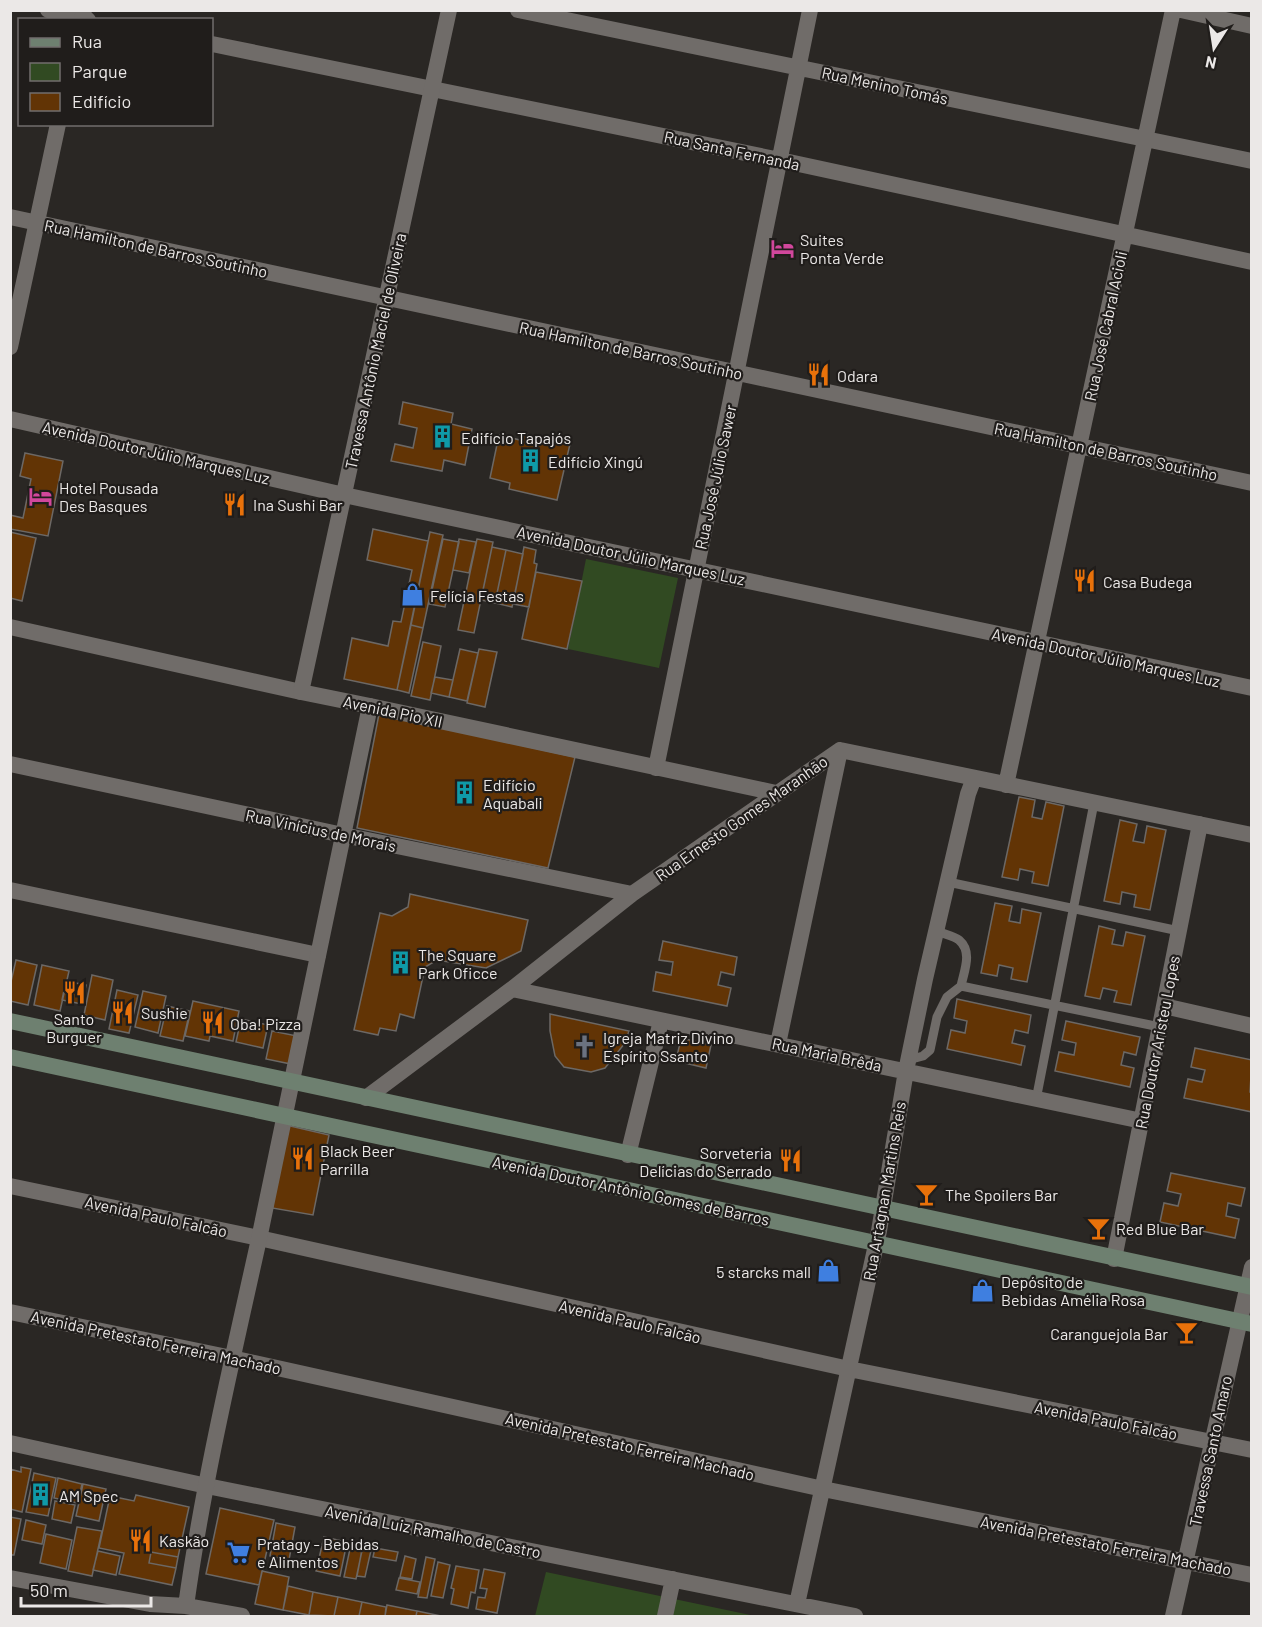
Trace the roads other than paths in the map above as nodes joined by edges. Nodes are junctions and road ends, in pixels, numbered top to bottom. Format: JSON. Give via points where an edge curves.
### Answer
{"nodes":[{"id":1,"x":48,"y":10,"type":"edge"},
{"id":2,"x":449,"y":10,"type":"edge"},
{"id":3,"x":518,"y":10,"type":"edge"},
{"id":4,"x":810,"y":10,"type":"edge"},
{"id":5,"x":1173,"y":10,"type":"edge"},
{"id":6,"x":1181,"y":10,"type":"edge"},
{"id":7,"x":84,"y":17,"type":"edge"},
{"id":8,"x":1251,"y":26,"type":"edge"},
{"id":9,"x":213,"y":44,"type":"edge"},
{"id":10,"x":799,"y":68,"type":"junction"},
{"id":11,"x":433,"y":88,"type":"junction"},
{"id":12,"x":58,"y":126,"type":"edge"},
{"id":13,"x":1145,"y":139,"type":"junction"},
{"id":14,"x":780,"y":160,"type":"junction"},
{"id":15,"x":1251,"y":161,"type":"edge"},
{"id":16,"x":10,"y":217,"type":"edge"},
{"id":17,"x":36,"y":222,"type":"junction"},
{"id":18,"x":1125,"y":234,"type":"junction"},
{"id":19,"x":1251,"y":262,"type":"edge"},
{"id":20,"x":387,"y":297,"type":"junction"},
{"id":21,"x":14,"y":313,"type":"edge"},
{"id":22,"x":10,"y":347,"type":"edge"},
{"id":23,"x":736,"y":372,"type":"junction"},
{"id":24,"x":10,"y":418,"type":"edge"},
{"id":25,"x":1079,"y":446,"type":"junction"},
{"id":26,"x":1251,"y":483,"type":"edge"},
{"id":27,"x":344,"y":495,"type":"junction"},
{"id":28,"x":696,"y":569,"type":"junction"},
{"id":29,"x":10,"y":627,"type":"edge"},
{"id":30,"x":1037,"y":642,"type":"junction"},
{"id":31,"x":1251,"y":688,"type":"edge"},
{"id":32,"x":301,"y":692,"type":"junction"},
{"id":33,"x":370,"y":706,"type":"junction"},
{"id":34,"x":840,"y":750,"type":"junction"},
{"id":35,"x":10,"y":765,"type":"edge"},
{"id":36,"x":656,"y":768,"type":"junction"},
{"id":37,"x":974,"y":778,"type":"junction"},
{"id":38,"x":1006,"y":784,"type":"junction"},
{"id":39,"x":776,"y":793,"type":"junction"},
{"id":40,"x":1094,"y":802,"type":"junction"},
{"id":41,"x":1200,"y":824,"type":"junction"},
{"id":42,"x":343,"y":835,"type":"junction"},
{"id":43,"x":1251,"y":835,"type":"edge"},
{"id":44,"x":948,"y":882,"type":"junction"},
{"id":45,"x":10,"y":890,"type":"edge"},
{"id":46,"x":632,"y":894,"type":"junction"},
{"id":47,"x":1074,"y":909,"type":"junction"},
{"id":48,"x":937,"y":931,"type":"junction"},
{"id":49,"x":1179,"y":931,"type":"junction"},
{"id":50,"x":318,"y":955,"type":"junction"},
{"id":51,"x":961,"y":986,"type":"junction"},
{"id":52,"x":512,"y":989,"type":"junction"},
{"id":53,"x":1054,"y":1006,"type":"junction"},
{"id":54,"x":1164,"y":1006,"type":"junction"},
{"id":55,"x":10,"y":1021,"type":"edge"},
{"id":56,"x":661,"y":1021,"type":"junction"},
{"id":57,"x":1251,"y":1026,"type":"edge"},
{"id":58,"x":1160,"y":1027,"type":"junction"},
{"id":59,"x":778,"y":1044,"type":"junction"},
{"id":60,"x":10,"y":1057,"type":"edge"},
{"id":61,"x":907,"y":1066,"type":"junction"},
{"id":62,"x":291,"y":1082,"type":"junction"},
{"id":63,"x":366,"y":1098,"type":"junction"},
{"id":64,"x":1036,"y":1100,"type":"junction"},
{"id":65,"x":284,"y":1116,"type":"junction"},
{"id":66,"x":1142,"y":1121,"type":"junction"},
{"id":67,"x":628,"y":1155,"type":"junction"},
{"id":68,"x":10,"y":1186,"type":"edge"},
{"id":69,"x":884,"y":1209,"type":"junction"},
{"id":70,"x":259,"y":1238,"type":"junction"},
{"id":71,"x":877,"y":1243,"type":"junction"},
{"id":72,"x":1114,"y":1259,"type":"junction"},
{"id":73,"x":1251,"y":1268,"type":"edge"},
{"id":74,"x":1250,"y":1287,"type":"edge"},
{"id":75,"x":10,"y":1312,"type":"edge"},
{"id":76,"x":1245,"y":1323,"type":"edge"},
{"id":77,"x":232,"y":1358,"type":"junction"},
{"id":78,"x":849,"y":1369,"type":"junction"},
{"id":79,"x":1211,"y":1441,"type":"junction"},
{"id":80,"x":10,"y":1443,"type":"edge"},
{"id":81,"x":1251,"y":1450,"type":"edge"},
{"id":82,"x":207,"y":1486,"type":"junction"},
{"id":83,"x":823,"y":1489,"type":"junction"},
{"id":84,"x":1186,"y":1560,"type":"junction"},
{"id":85,"x":1251,"y":1575,"type":"edge"},
{"id":86,"x":10,"y":1578,"type":"edge"},
{"id":87,"x":673,"y":1579,"type":"junction"},
{"id":88,"x":797,"y":1604,"type":"junction"},
{"id":89,"x":191,"y":1611,"type":"edge"},
{"id":90,"x":242,"y":1617,"type":"edge"},
{"id":91,"x":665,"y":1617,"type":"edge"},
{"id":92,"x":855,"y":1617,"type":"edge"},
{"id":93,"x":1173,"y":1617,"type":"edge"}],
"edges":[{"from":1,"to":7,"type":"street"},
{"from":2,"to":11,"type":"street","name":"Travessa Antônio Maciel de Oliveira"},
{"from":3,"to":10,"type":"street","name":"Rua Menino Tomás"},
{"from":4,"to":10,"type":"street","name":"Rua José Júlio Sawer"},
{"from":5,"to":13,"type":"street","name":"Rua José Cabral Acioli"},
{"from":6,"to":8,"type":"street"},
{"from":9,"to":11,"type":"street","name":"Rua Santa Fernanda"},
{"from":10,"to":13,"type":"street","name":"Rua Menino Tomás"},
{"from":10,"to":14,"type":"street","name":"Rua José Júlio Sawer"},
{"from":11,"to":14,"type":"street","name":"Rua Santa Fernanda"},
{"from":11,"to":20,"type":"street","name":"Travessa Antônio Maciel de Oliveira"},
{"from":12,"to":17,"type":"street"},
{"from":13,"to":15,"type":"street","name":"Rua Menino Tomás"},
{"from":13,"to":18,"type":"street","name":"Rua José Cabral Acioli"},
{"from":14,"to":18,"type":"street","name":"Rua Santa Fernanda"},
{"from":14,"to":23,"type":"street","name":"Rua José Júlio Sawer"},
{"from":16,"to":17,"type":"street","name":"Rua Hamilton de Barros Soutinho"},
{"from":17,"to":20,"type":"street","name":"Rua Hamilton de Barros Soutinho"},
{"from":17,"to":21,"type":"street"},
{"from":18,"to":19,"type":"street","name":"Rua Santa Fernanda"},
{"from":18,"to":25,"type":"street","name":"Rua José Cabral Acioli"},
{"from":20,"to":23,"type":"street","name":"Rua Hamilton de Barros Soutinho"},
{"from":20,"to":27,"type":"street","name":"Travessa Antônio Maciel de Oliveira"},
{"from":21,"to":22,"type":"street"},
{"from":23,"to":25,"type":"street","name":"Rua Hamilton de Barros Soutinho"},
{"from":23,"to":28,"type":"street","name":"Rua José Júlio Sawer"},
{"from":24,"to":27,"type":"street","name":"Avenida Doutor Júlio Marques Luz"},
{"from":25,"to":26,"type":"street","name":"Rua Hamilton de Barros Soutinho"},
{"from":25,"to":30,"type":"street","name":"Rua José Cabral Acioli"},
{"from":27,"to":28,"type":"street","name":"Avenida Doutor Júlio Marques Luz"},
{"from":27,"to":32,"type":"street","name":"Travessa Antônio Maciel de Oliveira"},
{"from":28,"to":30,"type":"street","name":"Avenida Doutor Júlio Marques Luz"},
{"from":28,"to":36,"type":"street","name":"Rua José Júlio Sawer"},
{"from":29,"to":32,"type":"street","name":"Avenida Pio XII"},
{"from":30,"to":31,"type":"street","name":"Avenida Doutor Júlio Marques Luz"},
{"from":30,"to":38,"type":"street"},
{"from":32,"to":33,"type":"street","name":"Avenida Pio XII"},
{"from":33,"to":36,"type":"street","name":"Avenida Pio XII"},
{"from":33,"to":42,"type":"street"},
{"from":34,"to":37,"type":"street","name":"Rua Ernesto Gomes Maranhão"},
{"from":34,"to":39,"type":"street","name":"Rua Ernesto Gomes Maranhão"},
{"from":34,"to":59,"type":"street"},
{"from":35,"to":42,"type":"street","name":"Rua Vinícius de Morais"},
{"from":36,"to":39,"type":"street","name":"Avenida Pio XII"},
{"from":37,"to":38,"type":"street","name":"Rua Ernesto Gomes Maranhão"},
{"from":37,"to":44,"type":"street","name":"Rua Artagnan Martins Reis"},
{"from":38,"to":40,"type":"street","name":"Rua Ernesto Gomes Maranhão"},
{"from":39,"to":46,"type":"street","name":"Rua Ernesto Gomes Maranhão"},
{"from":40,"to":41,"type":"street","name":"Rua Ernesto Gomes Maranhão"},
{"from":40,"to":47,"type":"lane"},
{"from":41,"to":43,"type":"street","name":"Rua Ernesto Gomes Maranhão"},
{"from":41,"to":49,"type":"street","name":"Rua Doutor Aristeu Lopes"},
{"from":42,"to":46,"type":"street","name":"Rua Vinícius de Morais"},
{"from":42,"to":50,"type":"street"},
{"from":44,"to":47,"type":"lane"},
{"from":44,"to":48,"type":"street","name":"Rua Artagnan Martins Reis"},
{"from":45,"to":50,"type":"street"},
{"from":46,"to":52,"type":"street","name":"Rua Ernesto Gomes Maranhão"},
{"from":47,"to":49,"type":"lane"},
{"from":47,"to":53,"type":"lane"},
{"from":48,"to":51,"type":"lane","via":[[959,939],[965,949],[967,960]]},
{"from":48,"to":61,"type":"street","name":"Rua Artagnan Martins Reis"},
{"from":49,"to":54,"type":"street","name":"Rua Doutor Aristeu Lopes"},
{"from":50,"to":62,"type":"street"},
{"from":51,"to":53,"type":"lane"},
{"from":51,"to":61,"type":"lane","via":[[947,997],[930,1050]]},
{"from":52,"to":56,"type":"street","name":"Rua Maria Brêda"},
{"from":52,"to":63,"type":"street","name":"Rua Ernesto Gomes Maranhão"},
{"from":53,"to":58,"type":"lane"},
{"from":53,"to":64,"type":"lane"},
{"from":54,"to":57,"type":"street"},
{"from":54,"to":58,"type":"street","name":"Rua Doutor Aristeu Lopes"},
{"from":55,"to":62,"type":"main road","name":"Avenida Doutor Antônio Gomes de Barros"},
{"from":56,"to":59,"type":"street","name":"Rua Maria Brêda"},
{"from":56,"to":67,"type":"street"},
{"from":58,"to":66,"type":"street","name":"Rua Doutor Aristeu Lopes"},
{"from":59,"to":61,"type":"street","name":"Rua Maria Brêda"},
{"from":60,"to":65,"type":"main road","name":"Avenida Doutor Antônio Gomes de Barros"},
{"from":61,"to":64,"type":"street","name":"Rua Maria Brêda"},
{"from":61,"to":69,"type":"street","name":"Rua Artagnan Martins Reis"},
{"from":62,"to":63,"type":"main road","name":"Avenida Doutor Antônio Gomes de Barros"},
{"from":62,"to":65,"type":"street"},
{"from":63,"to":67,"type":"main road","name":"Avenida Doutor Antônio Gomes de Barros"},
{"from":64,"to":66,"type":"street","name":"Rua Maria Brêda"},
{"from":65,"to":70,"type":"street"},
{"from":65,"to":71,"type":"main road","name":"Avenida Doutor Antônio Gomes de Barros"},
{"from":66,"to":72,"type":"street","name":"Rua Doutor Aristeu Lopes"},
{"from":67,"to":69,"type":"main road","name":"Avenida Doutor Antônio Gomes de Barros"},
{"from":68,"to":70,"type":"street","name":"Avenida Paulo Falcão"},
{"from":69,"to":71,"type":"street","name":"Rua Artagnan Martins Reis"},
{"from":69,"to":72,"type":"main road","name":"Avenida Doutor Antônio Gomes de Barros"},
{"from":70,"to":77,"type":"street"},
{"from":70,"to":78,"type":"street","name":"Avenida Paulo Falcão"},
{"from":71,"to":76,"type":"main road","name":"Avenida Doutor Antônio Gomes de Barros"},
{"from":71,"to":78,"type":"street","name":"Rua Artagnan Martins Reis"},
{"from":72,"to":74,"type":"main road","name":"Avenida Doutor Antônio Gomes de Barros"},
{"from":73,"to":74,"type":"street","name":"Travessa Santo Amaro"},
{"from":74,"to":76,"type":"street","name":"Travessa Santo Amaro"},
{"from":75,"to":77,"type":"street","name":"Avenida Pretestato Ferreira Machado"},
{"from":76,"to":79,"type":"street","name":"Travessa Santo Amaro"},
{"from":77,"to":82,"type":"street"},
{"from":77,"to":83,"type":"street","name":"Avenida Pretestato Ferreira Machado"},
{"from":78,"to":79,"type":"street","name":"Avenida Paulo Falcão"},
{"from":78,"to":83,"type":"street","name":"Rua Artagnan Martins Reis"},
{"from":79,"to":81,"type":"street","name":"Avenida Paulo Falcão"},
{"from":79,"to":84,"type":"street","name":"Travessa Santo Amaro"},
{"from":80,"to":82,"type":"street","name":"Avenida Luiz Ramalho de Castro"},
{"from":82,"to":87,"type":"street","name":"Avenida Luiz Ramalho de Castro"},
{"from":82,"to":89,"type":"street","via":[[192,1563]]},
{"from":83,"to":84,"type":"street","name":"Avenida Pretestato Ferreira Machado"},
{"from":83,"to":88,"type":"street","name":"Rua Artagnan Martins Reis"},
{"from":84,"to":85,"type":"street","name":"Avenida Pretestato Ferreira Machado"},
{"from":84,"to":93,"type":"street","name":"Travessa Santo Amaro"},
{"from":86,"to":89,"type":"street"},
{"from":87,"to":88,"type":"street","name":"Avenida Luiz Ramalho de Castro"},
{"from":87,"to":91,"type":"street"},
{"from":88,"to":92,"type":"street","name":"Avenida Luiz Ramalho de Castro"},
{"from":89,"to":90,"type":"street"}]}
